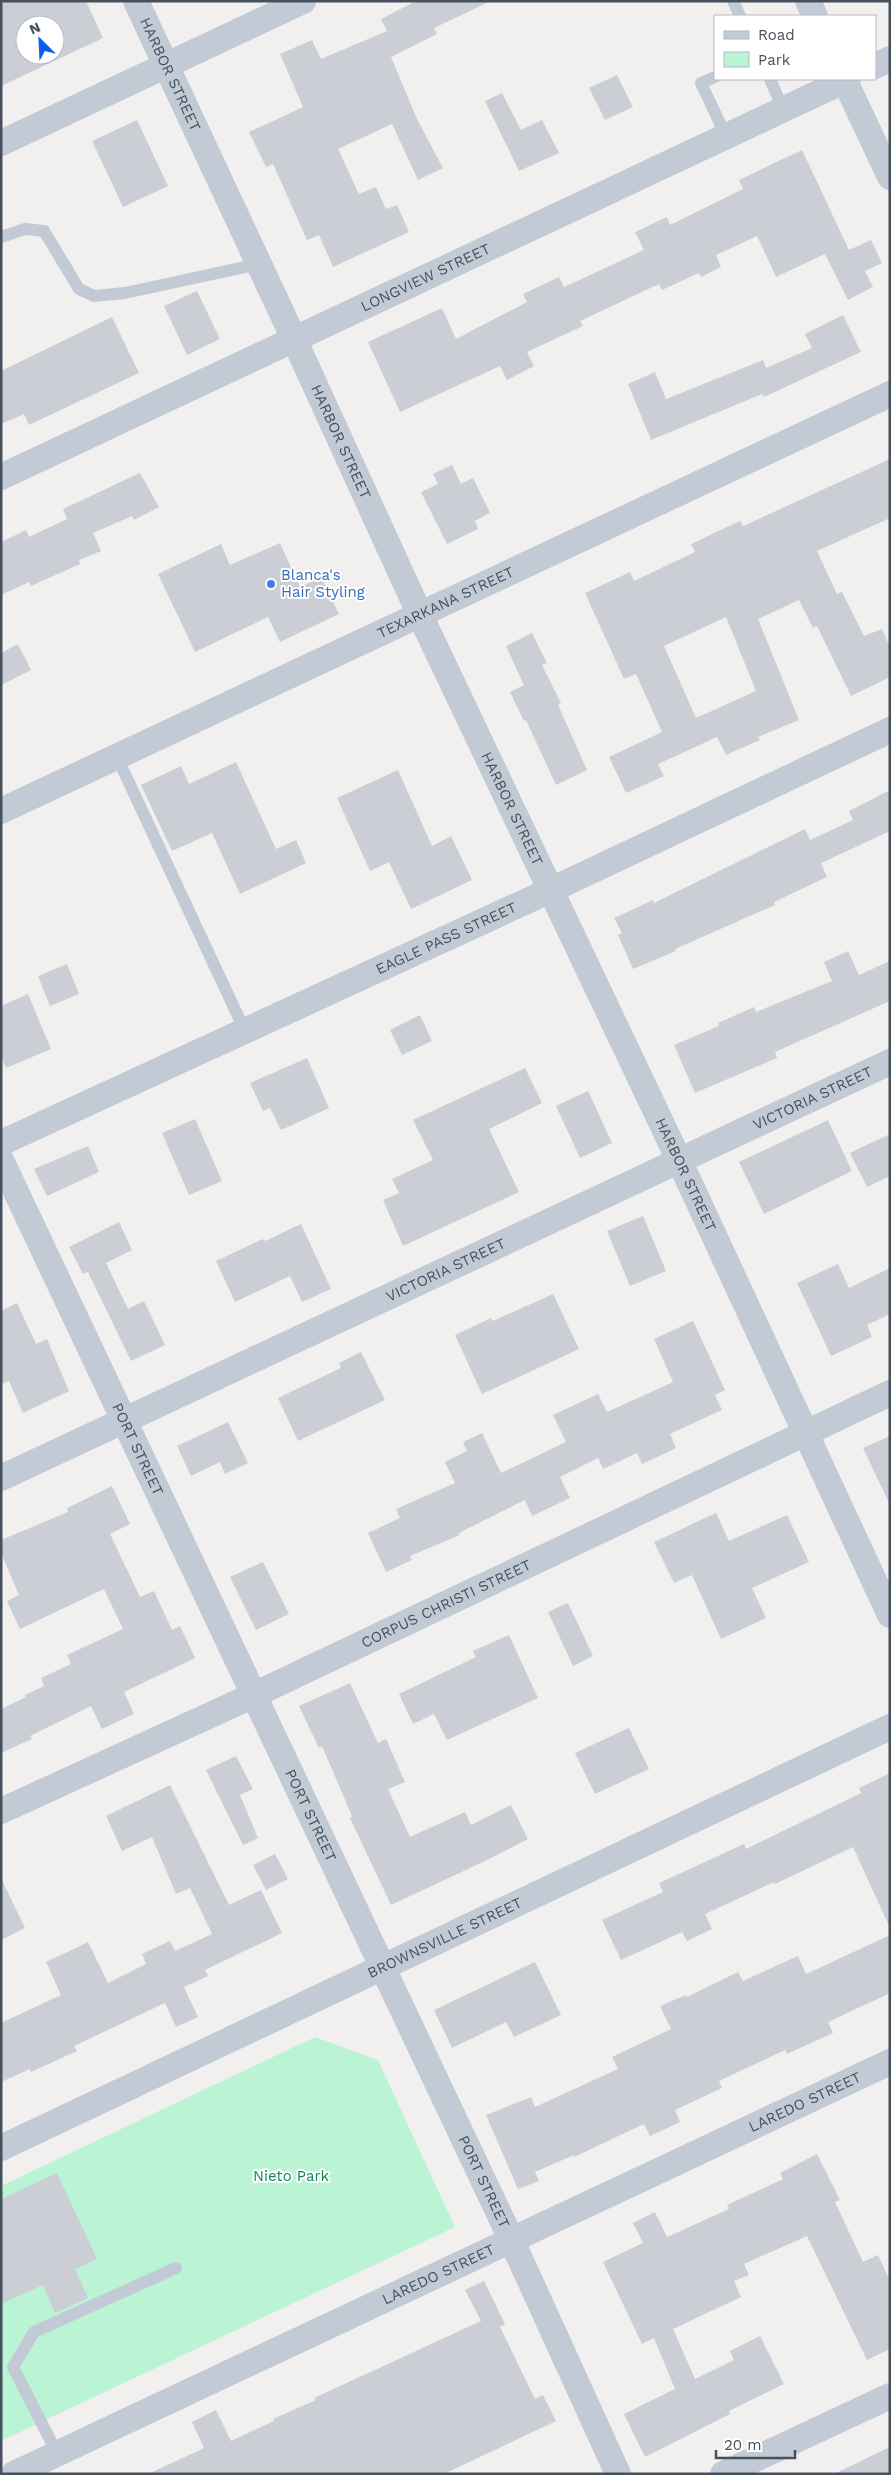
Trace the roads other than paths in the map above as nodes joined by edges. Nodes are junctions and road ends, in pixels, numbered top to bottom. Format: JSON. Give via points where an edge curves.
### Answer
{"nodes":[{"id":1,"x":136,"y":1,"type":"edge"},
{"id":2,"x":303,"y":1,"type":"edge"},
{"id":3,"x":733,"y":1,"type":"edge"},
{"id":4,"x":808,"y":1,"type":"edge"},
{"id":5,"x":740,"y":15,"type":"edge"},
{"id":6,"x":815,"y":15,"type":"edge"},
{"id":7,"x":890,"y":59,"type":"edge"},
{"id":8,"x":167,"y":66,"type":"junction"},
{"id":9,"x":876,"y":66,"type":"edge"},
{"id":10,"x":714,"y":77,"type":"edge"},
{"id":11,"x":770,"y":80,"type":"edge"},
{"id":12,"x":844,"y":80,"type":"edge"},
{"id":13,"x":846,"y":80,"type":"edge"},
{"id":14,"x":783,"y":109,"type":"junction"},
{"id":15,"x":726,"y":136,"type":"junction"},
{"id":16,"x":1,"y":144,"type":"edge"},
{"id":17,"x":890,"y":177,"type":"edge"},
{"id":18,"x":1,"y":237,"type":"edge"},
{"id":19,"x":259,"y":264,"type":"junction"},
{"id":20,"x":294,"y":338,"type":"junction"},
{"id":21,"x":890,"y":394,"type":"edge"},
{"id":22,"x":1,"y":478,"type":"edge"},
{"id":23,"x":420,"y":614,"type":"junction"},
{"id":24,"x":890,"y":730,"type":"edge"},
{"id":25,"x":117,"y":757,"type":"junction"},
{"id":26,"x":1,"y":811,"type":"edge"},
{"id":27,"x":551,"y":890,"type":"junction"},
{"id":28,"x":245,"y":1031,"type":"junction"},
{"id":29,"x":890,"y":1062,"type":"edge"},
{"id":30,"x":1,"y":1143,"type":"edge"},
{"id":31,"x":1,"y":1160,"type":"edge"},
{"id":32,"x":679,"y":1160,"type":"junction"},
{"id":33,"x":890,"y":1393,"type":"edge"},
{"id":34,"x":123,"y":1420,"type":"junction"},
{"id":35,"x":804,"y":1434,"type":"junction"},
{"id":36,"x":1,"y":1478,"type":"edge"},
{"id":37,"x":890,"y":1616,"type":"edge"},
{"id":38,"x":254,"y":1695,"type":"junction"},
{"id":39,"x":890,"y":1727,"type":"edge"},
{"id":40,"x":1,"y":1811,"type":"edge"},
{"id":41,"x":383,"y":1968,"type":"junction"},
{"id":42,"x":890,"y":2062,"type":"edge"},
{"id":43,"x":1,"y":2148,"type":"edge"},
{"id":44,"x":512,"y":2240,"type":"junction"},
{"id":45,"x":176,"y":2268,"type":"dead end"},
{"id":46,"x":890,"y":2396,"type":"edge"},
{"id":47,"x":57,"y":2453,"type":"junction"},
{"id":48,"x":14,"y":2474,"type":"edge"},
{"id":49,"x":618,"y":2474,"type":"edge"},
{"id":50,"x":723,"y":2474,"type":"edge"}],
"edges":[{"from":1,"to":8,"type":"street","name":"HARBOR STREET"},
{"from":2,"to":8,"type":"street"},
{"from":3,"to":5,"type":"lane"},
{"from":4,"to":6,"type":"street"},
{"from":7,"to":9,"type":"street"},
{"from":8,"to":16,"type":"street"},
{"from":8,"to":19,"type":"street","name":"HARBOR STREET"},
{"from":10,"to":15,"type":"lane","via":[[701,83]]},
{"from":11,"to":14,"type":"lane"},
{"from":12,"to":14,"type":"street","name":"LONGVIEW STREET"},
{"from":13,"to":17,"type":"street"},
{"from":14,"to":15,"type":"street","name":"LONGVIEW STREET"},
{"from":15,"to":20,"type":"street","name":"LONGVIEW STREET"},
{"from":18,"to":19,"type":"lane","via":[[25,230],[44,231],[79,289],[94,296],[125,293]]},
{"from":19,"to":20,"type":"street","name":"HARBOR STREET"},
{"from":20,"to":22,"type":"street","name":"LONGVIEW STREET"},
{"from":20,"to":23,"type":"street","name":"HARBOR STREET"},
{"from":21,"to":23,"type":"street","name":"TEXARKANA STREET"},
{"from":23,"to":25,"type":"street","name":"TEXARKANA STREET"},
{"from":23,"to":27,"type":"street","name":"HARBOR STREET"},
{"from":24,"to":27,"type":"street","name":"EAGLE PASS STREET"},
{"from":25,"to":26,"type":"street","name":"TEXARKANA STREET"},
{"from":25,"to":28,"type":"lane"},
{"from":27,"to":28,"type":"street","name":"EAGLE PASS STREET"},
{"from":27,"to":32,"type":"street","name":"HARBOR STREET"},
{"from":28,"to":30,"type":"street","name":"EAGLE PASS STREET"},
{"from":29,"to":32,"type":"street","name":"VICTORIA STREET"},
{"from":31,"to":34,"type":"street","name":"PORT STREET"},
{"from":32,"to":34,"type":"street","name":"VICTORIA STREET"},
{"from":32,"to":35,"type":"street","name":"HARBOR STREET"},
{"from":33,"to":35,"type":"street","name":"CORPUS CHRISTI STREET"},
{"from":34,"to":36,"type":"street","name":"VICTORIA STREET"},
{"from":34,"to":38,"type":"street","name":"PORT STREET"},
{"from":35,"to":37,"type":"street","name":"HARBOR STREET"},
{"from":35,"to":38,"type":"street","name":"CORPUS CHRISTI STREET"},
{"from":38,"to":40,"type":"street","name":"CORPUS CHRISTI STREET"},
{"from":38,"to":41,"type":"street","name":"PORT STREET"},
{"from":39,"to":41,"type":"street","name":"BROWNSVILLE STREET"},
{"from":41,"to":43,"type":"street","name":"BROWNSVILLE STREET"},
{"from":41,"to":44,"type":"street","name":"PORT STREET"},
{"from":42,"to":44,"type":"street","name":"LAREDO STREET"},
{"from":44,"to":47,"type":"street","name":"LAREDO STREET"},
{"from":44,"to":49,"type":"street","name":"PORT STREET"},
{"from":45,"to":47,"type":"lane","via":[[34,2332],[14,2367]]},
{"from":46,"to":50,"type":"street"},
{"from":47,"to":48,"type":"street","name":"LAREDO STREET"}]}
